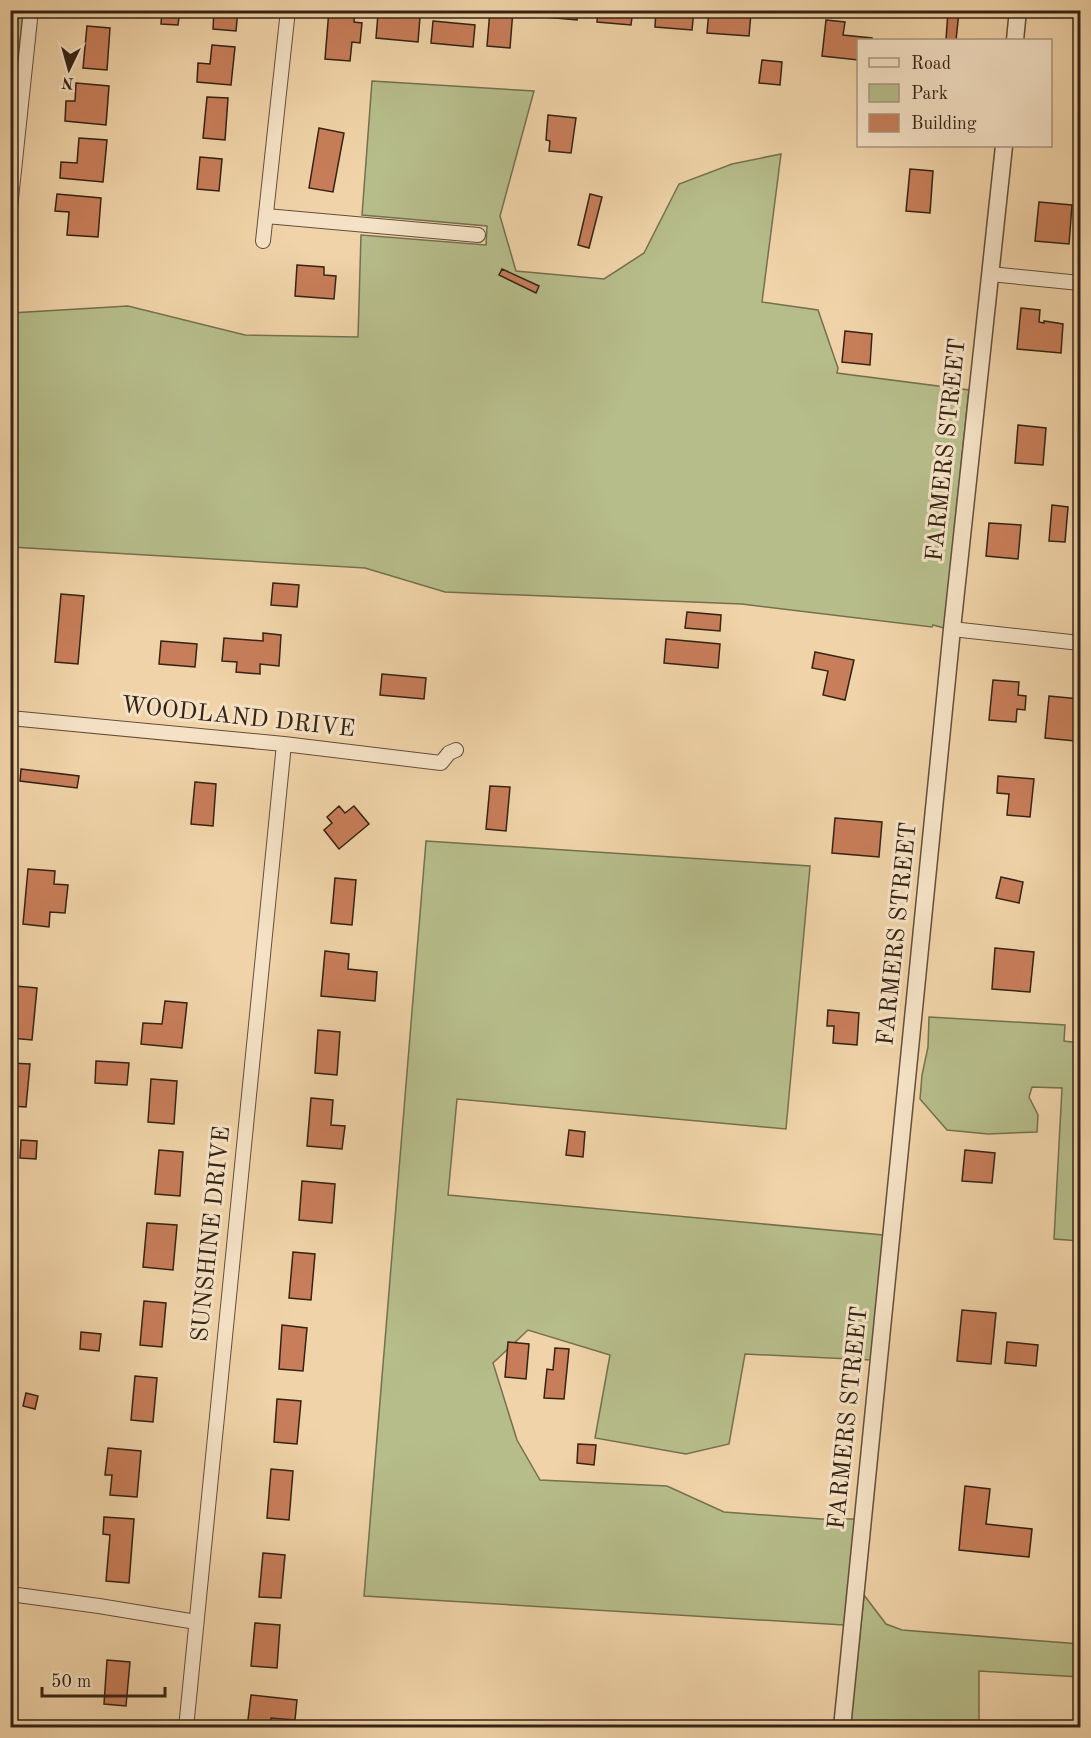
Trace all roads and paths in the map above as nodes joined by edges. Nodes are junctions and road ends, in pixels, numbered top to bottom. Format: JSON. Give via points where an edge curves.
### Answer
{"nodes":[{"id":1,"x":31,"y":10,"type":"edge"},
{"id":2,"x":288,"y":10,"type":"edge"},
{"id":3,"x":1018,"y":10,"type":"edge"},
{"id":4,"x":1015,"y":39,"type":"edge"},
{"id":5,"x":1004,"y":147,"type":"edge"},
{"id":6,"x":10,"y":208,"type":"edge"},
{"id":7,"x":266,"y":216,"type":"junction"},
{"id":8,"x":478,"y":235,"type":"dead end"},
{"id":9,"x":263,"y":241,"type":"dead end"},
{"id":10,"x":990,"y":274,"type":"junction"},
{"id":11,"x":1080,"y":283,"type":"edge"},
{"id":12,"x":952,"y":629,"type":"junction"},
{"id":13,"x":1080,"y":643,"type":"edge"},
{"id":14,"x":10,"y":718,"type":"edge"},
{"id":15,"x":284,"y":744,"type":"junction"},
{"id":16,"x":456,"y":750,"type":"dead end"},
{"id":17,"x":10,"y":1594,"type":"edge"},
{"id":18,"x":196,"y":1622,"type":"junction"},
{"id":19,"x":186,"y":1728,"type":"edge"},
{"id":20,"x":842,"y":1728,"type":"edge"}],
"edges":[{"from":1,"to":6,"type":"street"},
{"from":2,"to":7,"type":"street"},
{"from":3,"to":4,"type":"street"},
{"from":5,"to":10,"type":"street","name":"FARMERS STREET"},
{"from":7,"to":8,"type":"street"},
{"from":7,"to":9,"type":"street"},
{"from":10,"to":11,"type":"street"},
{"from":10,"to":12,"type":"street","name":"FARMERS STREET"},
{"from":12,"to":13,"type":"street"},
{"from":12,"to":20,"type":"street","name":"FARMERS STREET"},
{"from":14,"to":15,"type":"street","name":"WOODLAND DRIVE"},
{"from":15,"to":16,"type":"street","name":"WOODLAND DRIVE","via":[[432,763],[441,763]]},
{"from":15,"to":18,"type":"street","name":"SUNSHINE DRIVE"},
{"from":17,"to":18,"type":"street"},
{"from":18,"to":19,"type":"street","name":"SUNSHINE DRIVE"}]}
